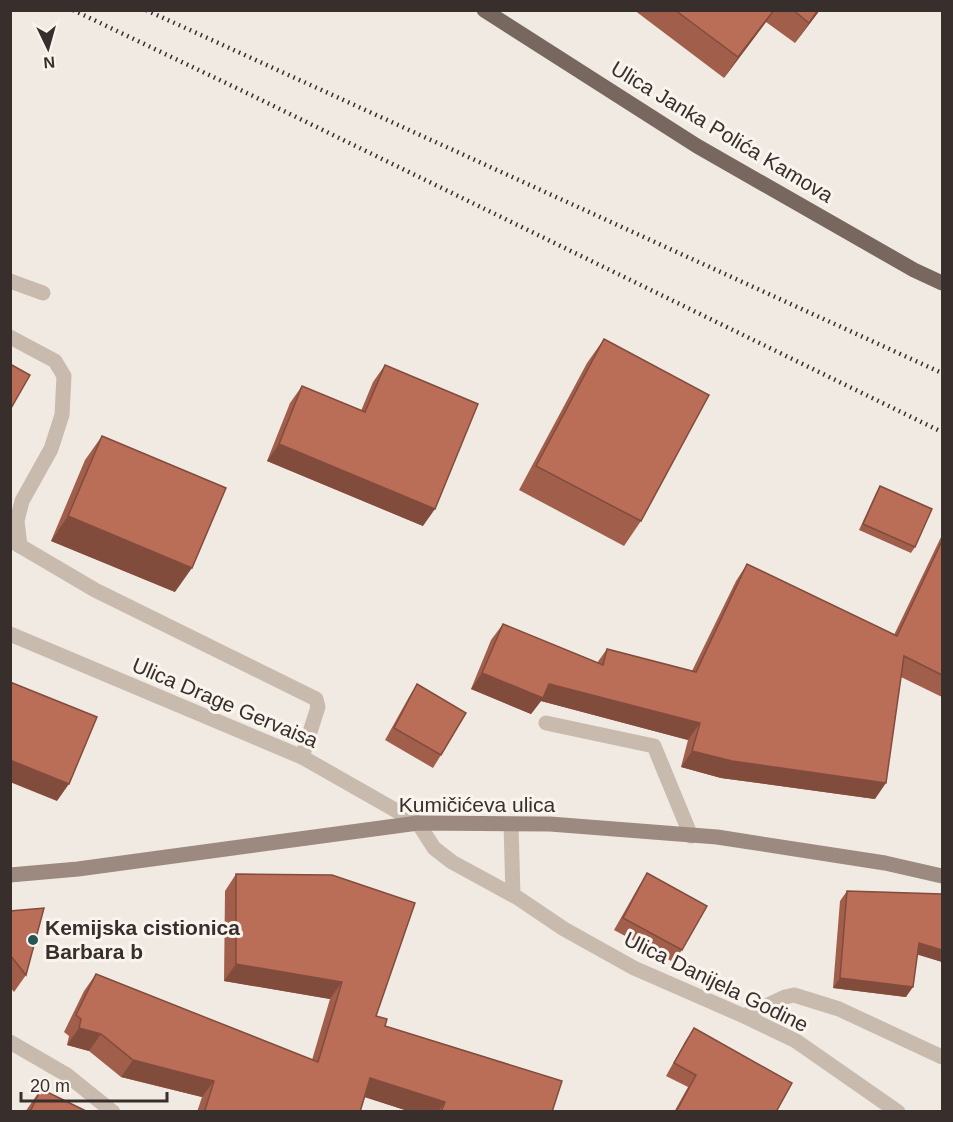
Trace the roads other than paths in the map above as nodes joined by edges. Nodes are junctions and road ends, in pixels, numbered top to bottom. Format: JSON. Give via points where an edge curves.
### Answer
{"nodes":[{"id":1,"x":484,"y":10,"type":"edge"},
{"id":2,"x":10,"y":281,"type":"edge"},
{"id":3,"x":942,"y":283,"type":"edge"},
{"id":4,"x":43,"y":293,"type":"dead end"},
{"id":5,"x":10,"y":337,"type":"edge"},
{"id":6,"x":15,"y":543,"type":"edge"},
{"id":7,"x":10,"y":634,"type":"edge"},
{"id":8,"x":546,"y":723,"type":"edge"},
{"id":9,"x":302,"y":757,"type":"junction"},
{"id":10,"x":418,"y":823,"type":"junction"},
{"id":11,"x":511,"y":824,"type":"junction"},
{"id":12,"x":691,"y":836,"type":"junction"},
{"id":13,"x":10,"y":875,"type":"edge"},
{"id":14,"x":942,"y":876,"type":"edge"},
{"id":15,"x":513,"y":895,"type":"junction"},
{"id":16,"x":744,"y":1016,"type":"junction"},
{"id":17,"x":10,"y":1042,"type":"edge"},
{"id":18,"x":942,"y":1057,"type":"edge"},
{"id":19,"x":113,"y":1112,"type":"edge"},
{"id":20,"x":898,"y":1112,"type":"edge"}],
"edges":[{"from":1,"to":3,"type":"main road","name":"Ulica Janka Polića Kamova","via":[[697,146]]},
{"from":2,"to":4,"type":"street"},
{"from":5,"to":6,"type":"street","via":[[55,361],[64,376],[62,415],[51,449],[22,501]]},
{"from":6,"to":9,"type":"street","via":[[95,590],[316,699],[318,707]]},
{"from":7,"to":9,"type":"street","name":"Ulica Drage Gervaisa"},
{"from":8,"to":12,"type":"street","via":[[654,746]]},
{"from":9,"to":10,"type":"street","name":"Ulica Drage Gervaisa"},
{"from":10,"to":11,"type":"main road","name":"Kumičićeva ulica"},
{"from":10,"to":13,"type":"main road","name":"Kumičićeva ulica"},
{"from":10,"to":15,"type":"street","name":"Ulica Danijela Godine","via":[[435,848],[452,862]]},
{"from":11,"to":12,"type":"main road","name":"Kumičićeva ulica"},
{"from":11,"to":15,"type":"street"},
{"from":12,"to":14,"type":"main road","name":"Kumičićeva ulica","via":[[717,837]]},
{"from":15,"to":16,"type":"street","name":"Ulica Danijela Godine","via":[[634,968]]},
{"from":16,"to":18,"type":"street","via":[[794,995],[839,1009]]},
{"from":16,"to":20,"type":"street","name":"Ulica Danijela Godine","via":[[796,1041]]},
{"from":17,"to":19,"type":"street","via":[[67,1075]]}]}
